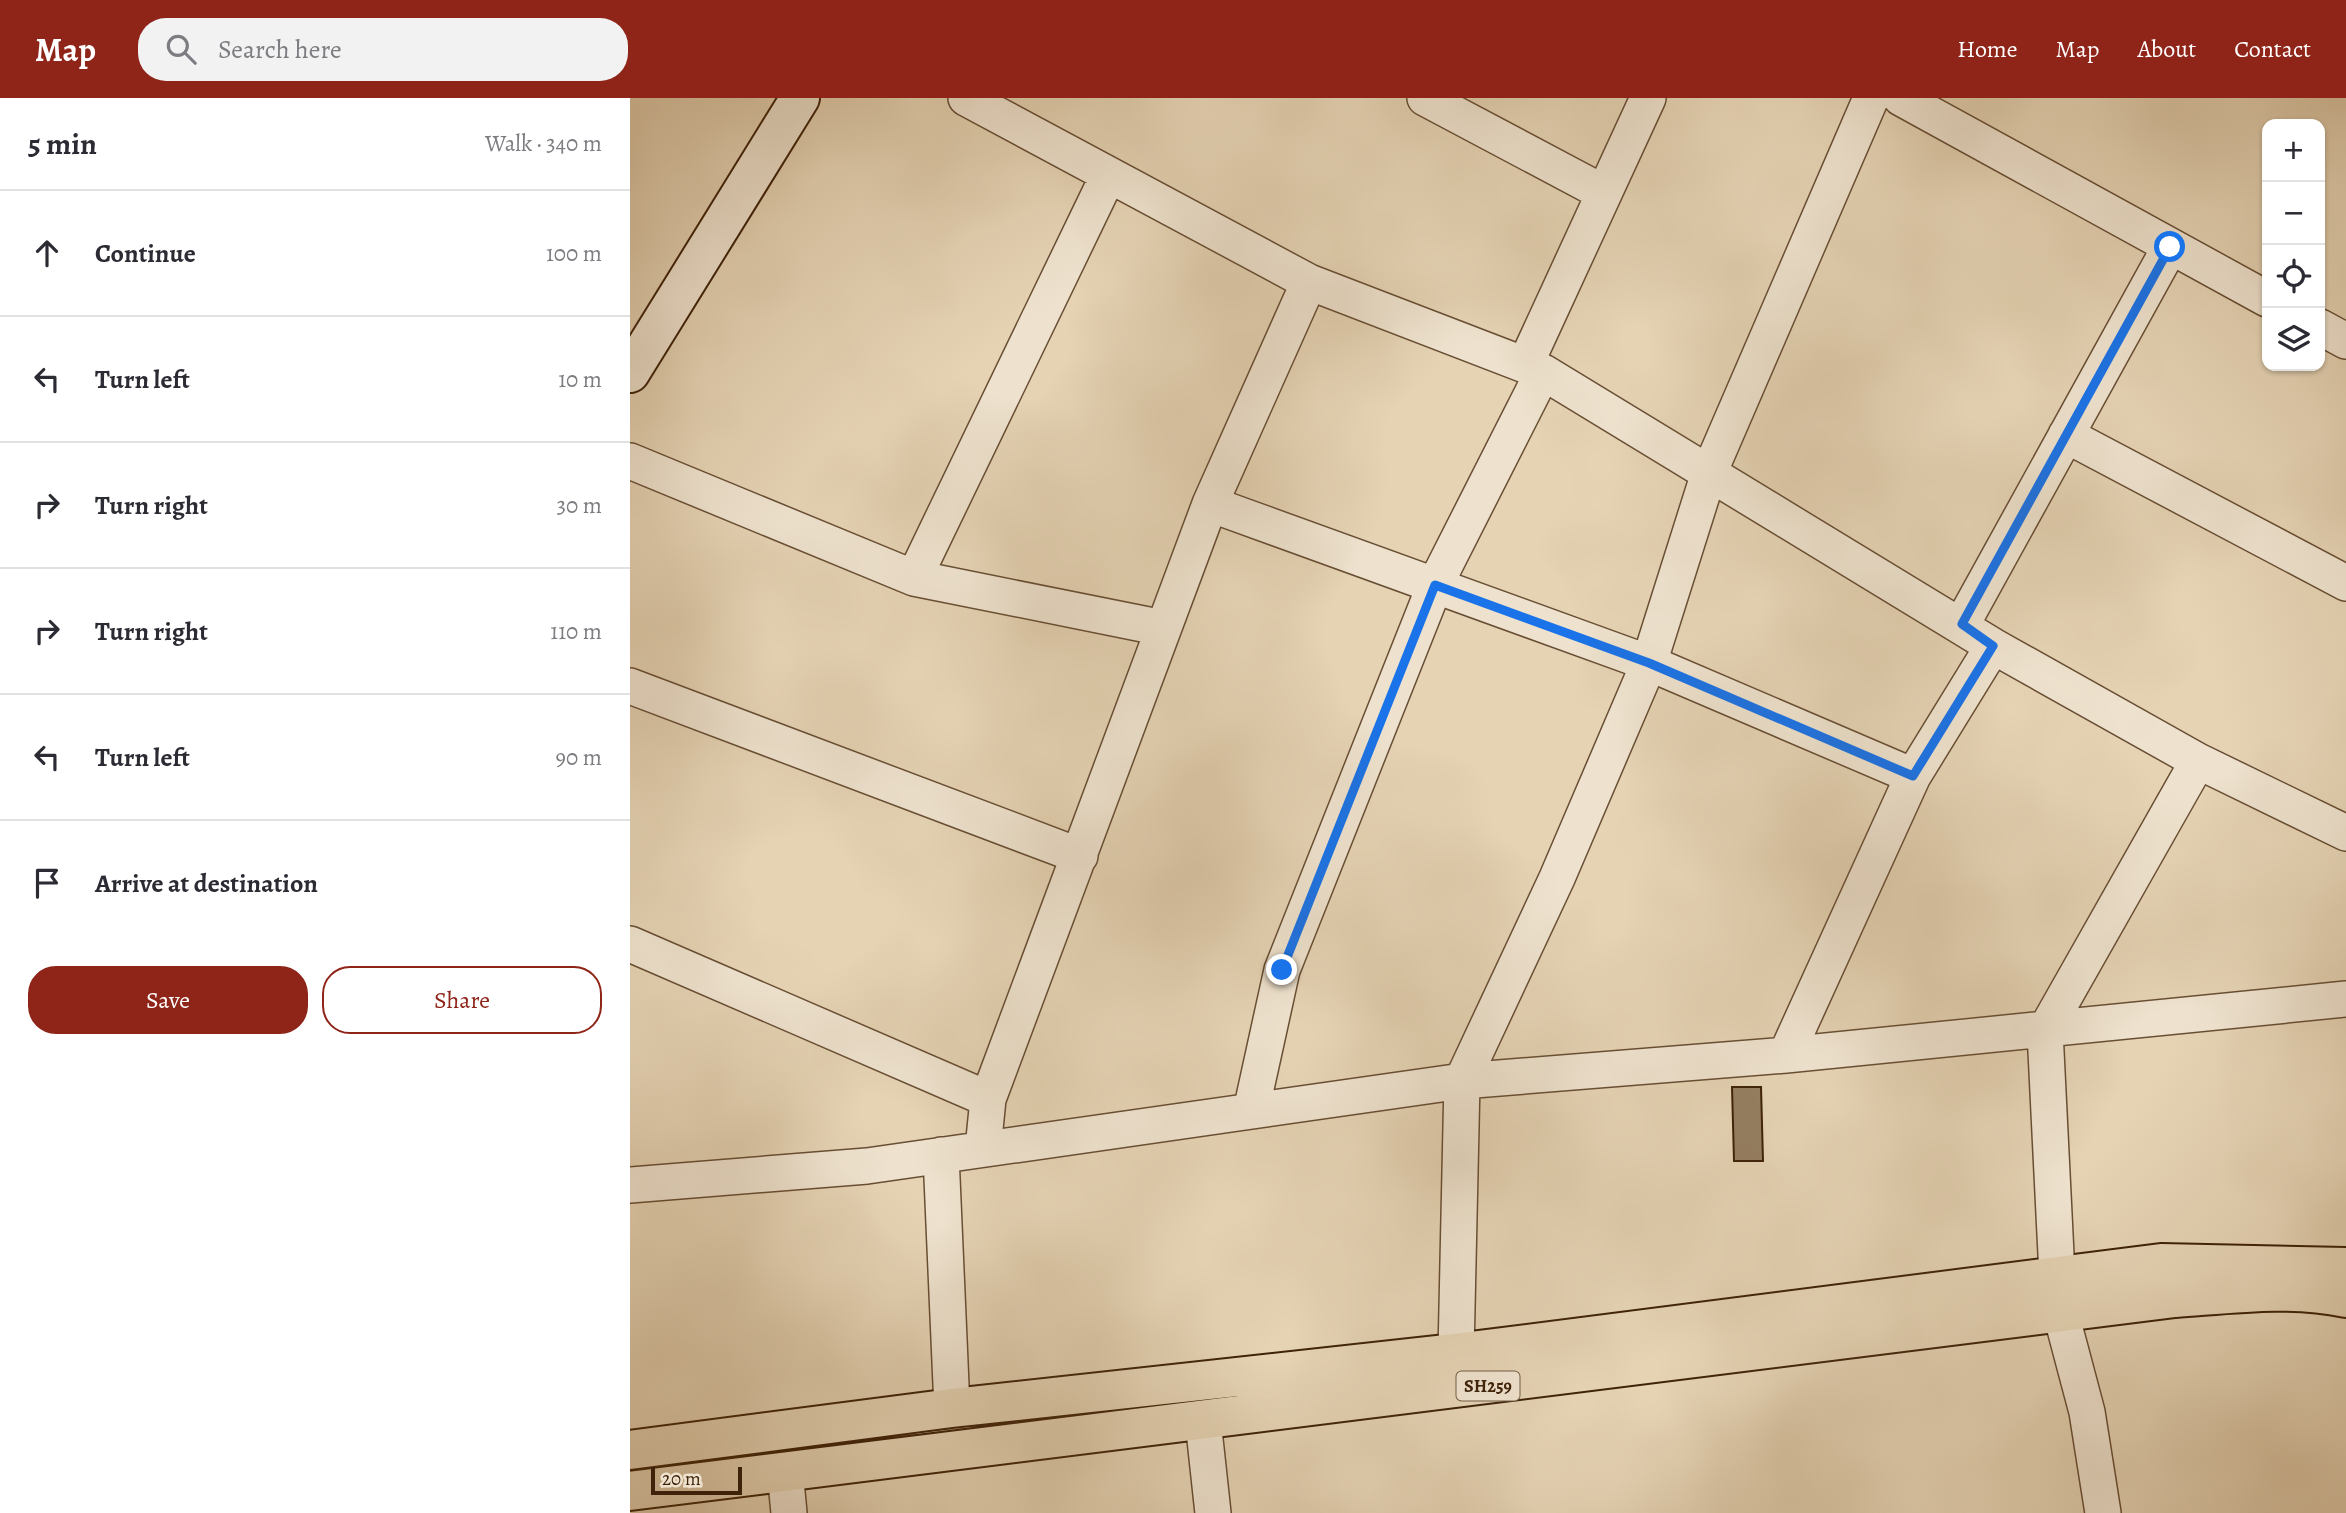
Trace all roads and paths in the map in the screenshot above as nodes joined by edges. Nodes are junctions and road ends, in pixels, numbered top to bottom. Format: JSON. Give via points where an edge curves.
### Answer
{"nodes":[{"id":1,"x":800,"y":98,"type":"edge"},
{"id":2,"x":966,"y":98,"type":"edge"},
{"id":3,"x":1424,"y":98,"type":"edge"},
{"id":4,"x":1648,"y":98,"type":"edge"},
{"id":5,"x":1871,"y":98,"type":"edge"},
{"id":6,"x":1901,"y":98,"type":"edge"},
{"id":7,"x":1108,"y":176,"type":"junction"},
{"id":8,"x":1604,"y":193,"type":"junction"},
{"id":9,"x":2170,"y":247,"type":"junction"},
{"id":10,"x":1309,"y":282,"type":"junction"},
{"id":11,"x":2262,"y":296,"type":"edge"},
{"id":12,"x":2325,"y":330,"type":"edge"},
{"id":13,"x":2346,"y":341,"type":"edge"},
{"id":14,"x":1535,"y":368,"type":"junction"},
{"id":15,"x":630,"y":373,"type":"edge"},
{"id":16,"x":2066,"y":435,"type":"junction"},
{"id":17,"x":630,"y":461,"type":"edge"},
{"id":18,"x":1709,"y":473,"type":"junction"},
{"id":19,"x":1210,"y":504,"type":"junction"},
{"id":20,"x":914,"y":578,"type":"junction"},
{"id":21,"x":2346,"y":583,"type":"edge"},
{"id":22,"x":1435,"y":585,"type":"junction"},
{"id":23,"x":1962,"y":624,"type":"junction"},
{"id":24,"x":1163,"y":628,"type":"junction"},
{"id":25,"x":1993,"y":646,"type":"junction"},
{"id":26,"x":1649,"y":663,"type":"junction"},
{"id":27,"x":630,"y":686,"type":"edge"},
{"id":28,"x":2198,"y":761,"type":"junction"},
{"id":29,"x":1913,"y":776,"type":"junction"},
{"id":30,"x":2346,"y":833,"type":"edge"},
{"id":31,"x":1080,"y":856,"type":"junction"},
{"id":32,"x":630,"y":944,"type":"edge"},
{"id":33,"x":2346,"y":999,"type":"edge"},
{"id":34,"x":2045,"y":1031,"type":"junction"},
{"id":35,"x":1786,"y":1055,"type":"junction"},
{"id":36,"x":1462,"y":1081,"type":"junction"},
{"id":37,"x":988,"y":1099,"type":"junction"},
{"id":38,"x":1251,"y":1111,"type":"junction"},
{"id":39,"x":983,"y":1149,"type":"junction"},
{"id":40,"x":941,"y":1155,"type":"junction"},
{"id":41,"x":630,"y":1185,"type":"edge"},
{"id":42,"x":2346,"y":1267,"type":"edge"},
{"id":43,"x":2057,"y":1275,"type":"junction"},
{"id":44,"x":2346,"y":1298,"type":"edge"},
{"id":45,"x":2061,"y":1314,"type":"junction"},
{"id":46,"x":1456,"y":1353,"type":"junction"},
{"id":47,"x":952,"y":1408,"type":"junction"},
{"id":48,"x":1203,"y":1421,"type":"junction"},
{"id":49,"x":630,"y":1450,"type":"edge"},
{"id":50,"x":785,"y":1471,"type":"junction"},
{"id":51,"x":630,"y":1491,"type":"edge"},
{"id":52,"x":789,"y":1513,"type":"edge"},
{"id":53,"x":1213,"y":1513,"type":"edge"},
{"id":54,"x":2103,"y":1513,"type":"edge"}],
"edges":[{"from":1,"to":15,"type":"street"},
{"from":2,"to":7,"type":"street"},
{"from":3,"to":8,"type":"street"},
{"from":4,"to":8,"type":"street"},
{"from":5,"to":18,"type":"street"},
{"from":6,"to":9,"type":"street"},
{"from":7,"to":10,"type":"street"},
{"from":7,"to":20,"type":"street"},
{"from":8,"to":14,"type":"street"},
{"from":9,"to":11,"type":"street"},
{"from":9,"to":16,"type":"street"},
{"from":10,"to":14,"type":"street"},
{"from":10,"to":19,"type":"street"},
{"from":12,"to":13,"type":"street"},
{"from":14,"to":18,"type":"street"},
{"from":14,"to":22,"type":"street"},
{"from":16,"to":21,"type":"street"},
{"from":16,"to":23,"type":"street"},
{"from":17,"to":20,"type":"street"},
{"from":18,"to":23,"type":"street"},
{"from":18,"to":26,"type":"street"},
{"from":19,"to":22,"type":"street"},
{"from":19,"to":24,"type":"street"},
{"from":20,"to":24,"type":"street"},
{"from":22,"to":26,"type":"street"},
{"from":22,"to":38,"type":"street","via":[[1282,970]]},
{"from":23,"to":25,"type":"street"},
{"from":24,"to":31,"type":"street"},
{"from":25,"to":28,"type":"street"},
{"from":25,"to":29,"type":"street"},
{"from":26,"to":29,"type":"street"},
{"from":26,"to":36,"type":"street","via":[[1557,878]]},
{"from":27,"to":31,"type":"street"},
{"from":28,"to":30,"type":"street"},
{"from":28,"to":34,"type":"street"},
{"from":29,"to":35,"type":"street"},
{"from":31,"to":37,"type":"street"},
{"from":32,"to":37,"type":"street"},
{"from":33,"to":34,"type":"street"},
{"from":34,"to":35,"type":"street"},
{"from":34,"to":43,"type":"street"},
{"from":35,"to":36,"type":"street"},
{"from":36,"to":38,"type":"street"},
{"from":36,"to":46,"type":"street"},
{"from":37,"to":39,"type":"street"},
{"from":38,"to":39,"type":"street"},
{"from":39,"to":40,"type":"street"},
{"from":40,"to":41,"type":"street","via":[[867,1166]]},
{"from":40,"to":47,"type":"street"},
{"from":42,"to":43,"type":"main road","number":"SH259","via":[[2161,1263]]},
{"from":43,"to":46,"type":"main road","number":"SH259"},
{"from":44,"to":45,"type":"main road","number":"SH259","via":[[2254,1292]]},
{"from":45,"to":48,"type":"main road","number":"SH259"},
{"from":45,"to":54,"type":"street","via":[[2087,1412]]},
{"from":46,"to":47,"type":"main road","number":"SH259"},
{"from":47,"to":49,"type":"main road","number":"SH259"},
{"from":48,"to":50,"type":"main road","number":"SH259"},
{"from":48,"to":53,"type":"street"},
{"from":50,"to":51,"type":"main road","number":"SH259"},
{"from":50,"to":52,"type":"street"}]}
